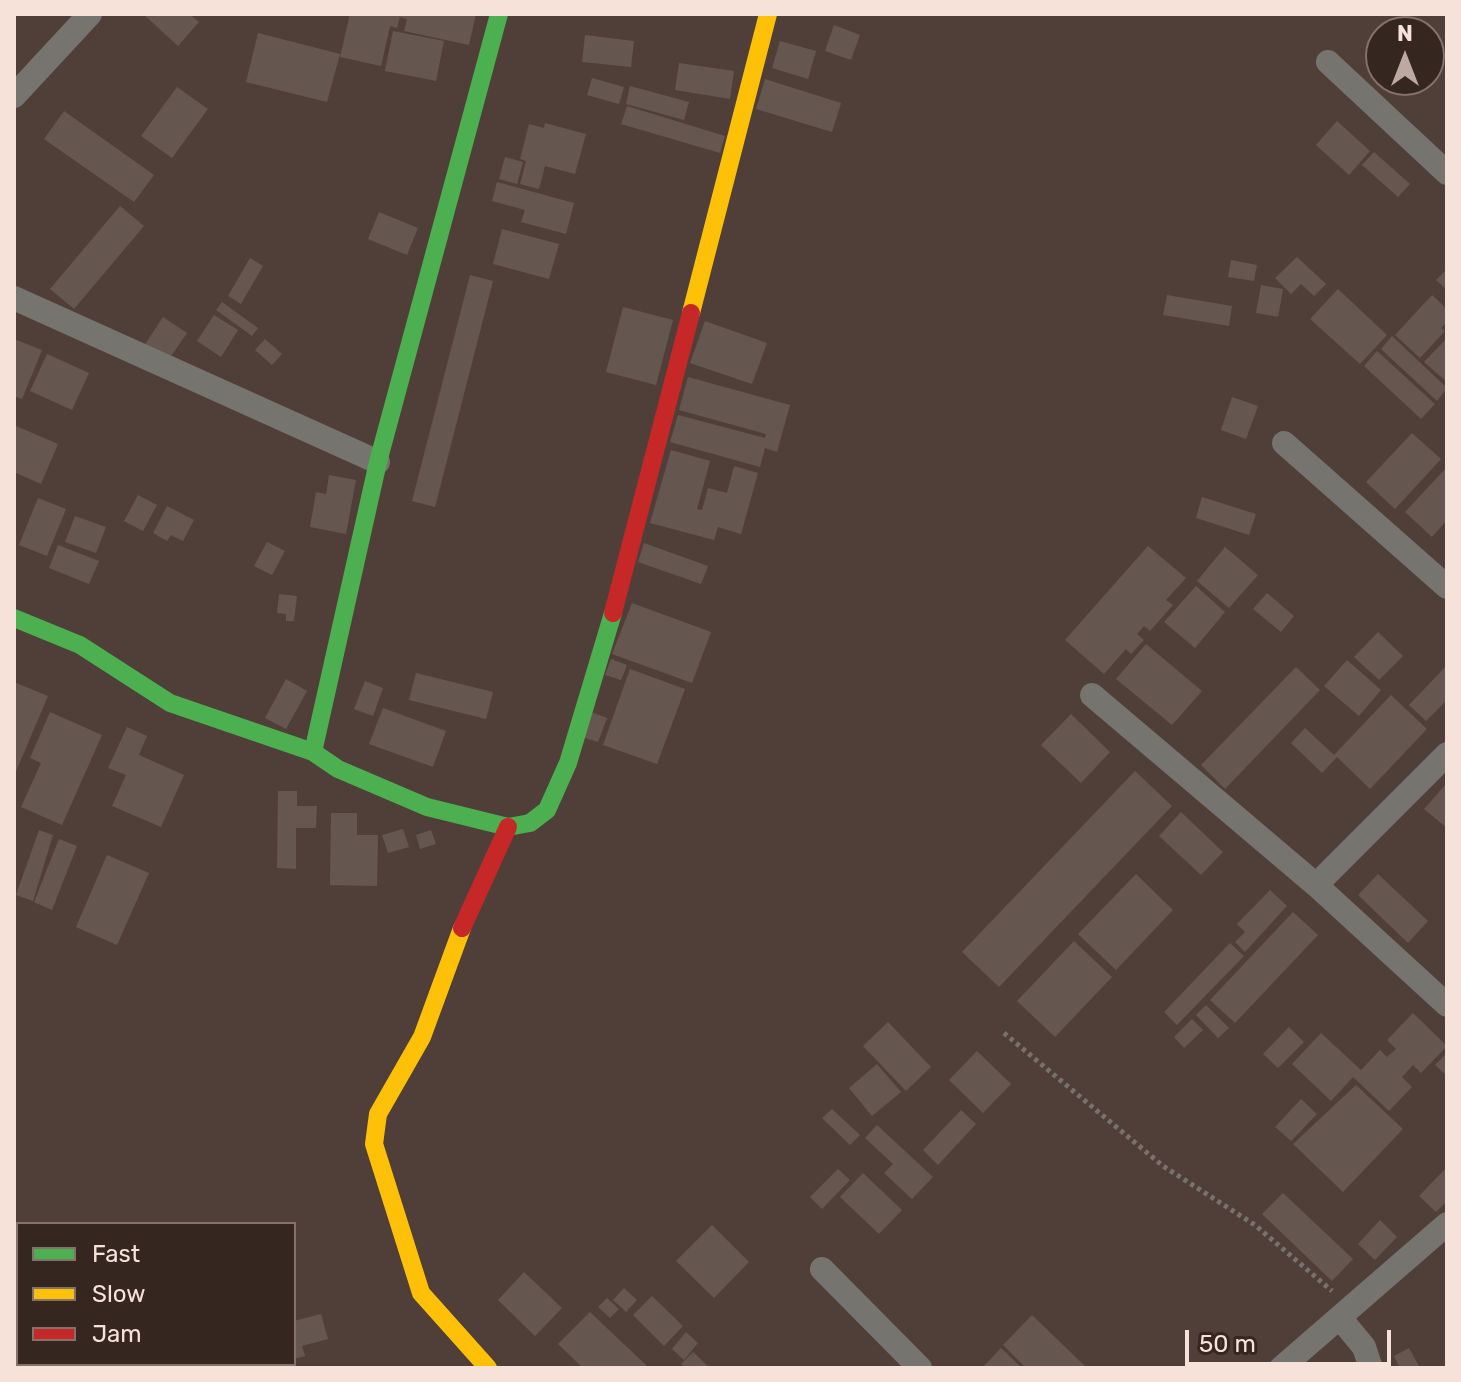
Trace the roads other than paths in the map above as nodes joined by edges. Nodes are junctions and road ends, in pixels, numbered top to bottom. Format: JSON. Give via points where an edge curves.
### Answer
{"nodes":[{"id":1,"x":90,"y":14,"type":"edge"},
{"id":2,"x":499,"y":14,"type":"edge"},
{"id":3,"x":768,"y":14,"type":"edge"},
{"id":4,"x":1328,"y":62,"type":"dead end"},
{"id":5,"x":14,"y":96,"type":"edge"},
{"id":6,"x":1447,"y":173,"type":"edge"},
{"id":7,"x":14,"y":298,"type":"edge"},
{"id":8,"x":1284,"y":443,"type":"dead end"},
{"id":9,"x":378,"y":462,"type":"junction"},
{"id":10,"x":1447,"y":587,"type":"edge"},
{"id":11,"x":14,"y":618,"type":"edge"},
{"id":12,"x":1092,"y":695,"type":"dead end"},
{"id":13,"x":313,"y":752,"type":"junction"},
{"id":14,"x":1447,"y":754,"type":"edge"},
{"id":15,"x":508,"y":827,"type":"junction"},
{"id":16,"x":1316,"y":885,"type":"junction"},
{"id":17,"x":1447,"y":1005,"type":"edge"},
{"id":18,"x":1447,"y":1224,"type":"edge"},
{"id":19,"x":822,"y":1269,"type":"dead end"},
{"id":20,"x":1345,"y":1314,"type":"junction"},
{"id":21,"x":1305,"y":1360,"type":"edge"},
{"id":22,"x":488,"y":1368,"type":"edge"},
{"id":23,"x":920,"y":1368,"type":"edge"},
{"id":24,"x":1281,"y":1368,"type":"edge"},
{"id":25,"x":1371,"y":1368,"type":"edge"}],
"edges":[{"from":1,"to":5,"type":"street"},
{"from":2,"to":9,"type":"street"},
{"from":3,"to":15,"type":"street","via":[[619,593],[568,763],[547,810],[530,823]]},
{"from":4,"to":6,"type":"street"},
{"from":7,"to":9,"type":"street"},
{"from":8,"to":10,"type":"street"},
{"from":9,"to":13,"type":"street"},
{"from":11,"to":13,"type":"street","via":[[80,645],[170,703]]},
{"from":12,"to":16,"type":"street"},
{"from":13,"to":15,"type":"street","via":[[338,769],[427,807]]},
{"from":14,"to":16,"type":"street"},
{"from":15,"to":22,"type":"street","via":[[449,957],[422,1037],[378,1114],[374,1144],[421,1293]]},
{"from":16,"to":17,"type":"street"},
{"from":18,"to":20,"type":"street"},
{"from":19,"to":23,"type":"street"},
{"from":20,"to":21,"type":"street"},
{"from":20,"to":25,"type":"street"},
{"from":21,"to":24,"type":"street"}]}
